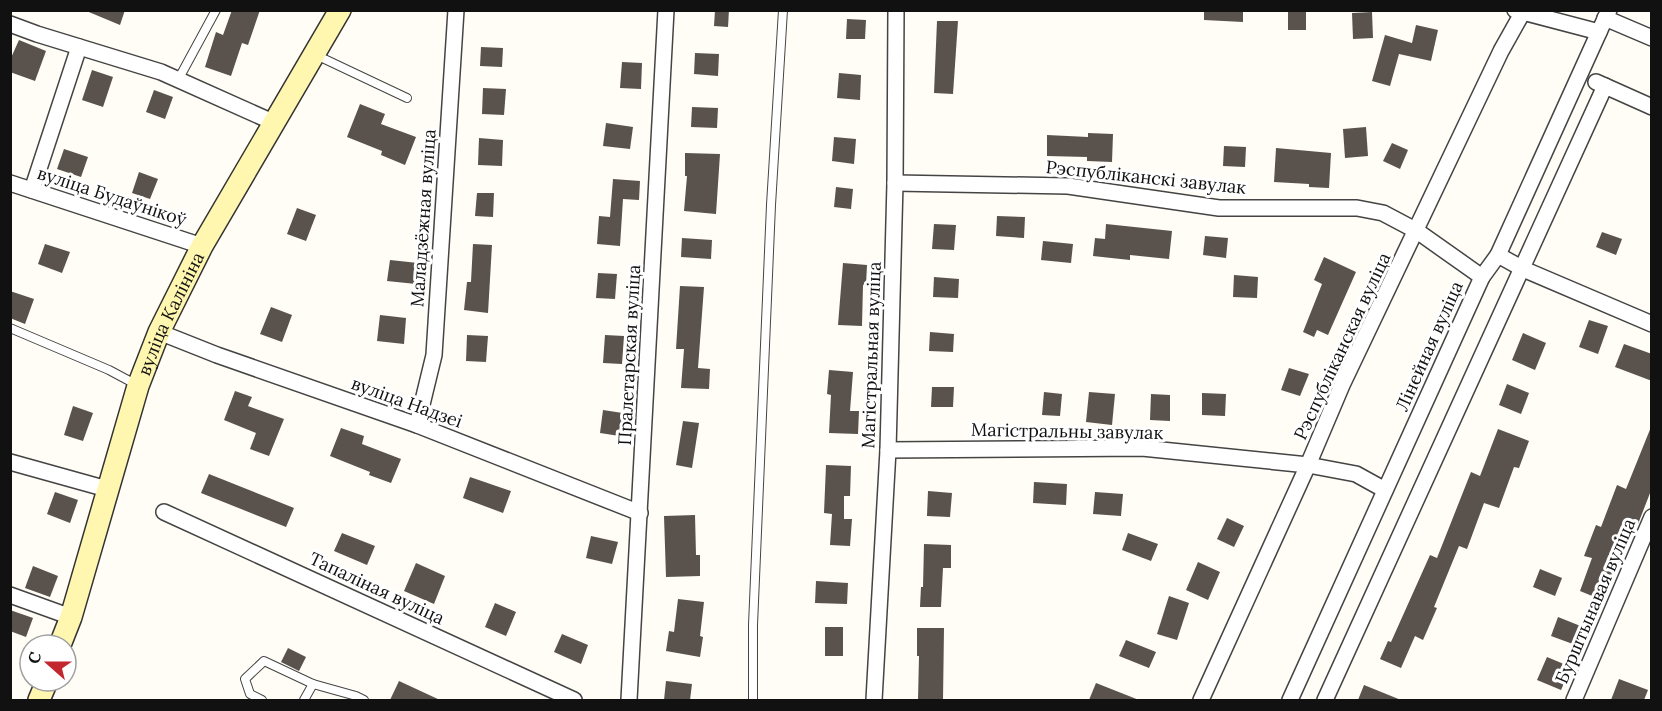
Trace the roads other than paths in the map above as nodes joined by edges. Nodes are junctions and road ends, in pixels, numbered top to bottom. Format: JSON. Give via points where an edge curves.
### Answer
{"nodes":[{"id":1,"x":216,"y":10,"type":"edge"},
{"id":2,"x":340,"y":10,"type":"edge"},
{"id":3,"x":456,"y":10,"type":"edge"},
{"id":4,"x":666,"y":10,"type":"edge"},
{"id":5,"x":783,"y":10,"type":"edge"},
{"id":6,"x":897,"y":10,"type":"edge"},
{"id":7,"x":1521,"y":11,"type":"edge"},
{"id":8,"x":1604,"y":20,"type":"edge"},
{"id":9,"x":10,"y":24,"type":"edge"},
{"id":10,"x":1652,"y":38,"type":"edge"},
{"id":11,"x":79,"y":47,"type":"junction"},
{"id":12,"x":314,"y":54,"type":"junction"},
{"id":13,"x":178,"y":80,"type":"junction"},
{"id":14,"x":407,"y":98,"type":"dead end"},
{"id":15,"x":1652,"y":107,"type":"edge"},
{"id":16,"x":274,"y":123,"type":"junction"},
{"id":17,"x":10,"y":183,"type":"edge"},
{"id":18,"x":895,"y":183,"type":"junction"},
{"id":19,"x":32,"y":190,"type":"junction"},
{"id":20,"x":1417,"y":231,"type":"junction"},
{"id":21,"x":202,"y":246,"type":"junction"},
{"id":22,"x":1498,"y":255,"type":"junction"},
{"id":23,"x":1523,"y":269,"type":"junction"},
{"id":24,"x":1482,"y":277,"type":"junction"},
{"id":25,"x":1652,"y":324,"type":"edge"},
{"id":26,"x":10,"y":328,"type":"edge"},
{"id":27,"x":159,"y":332,"type":"junction"},
{"id":28,"x":138,"y":386,"type":"junction"},
{"id":29,"x":417,"y":425,"type":"junction"},
{"id":30,"x":888,"y":450,"type":"junction"},
{"id":31,"x":10,"y":462,"type":"edge"},
{"id":32,"x":1308,"y":465,"type":"junction"},
{"id":33,"x":107,"y":489,"type":"junction"},
{"id":34,"x":1385,"y":490,"type":"junction"},
{"id":35,"x":164,"y":512,"type":"dead end"},
{"id":36,"x":640,"y":513,"type":"junction"},
{"id":37,"x":1652,"y":517,"type":"edge"},
{"id":38,"x":10,"y":595,"type":"edge"},
{"id":39,"x":71,"y":617,"type":"junction"},
{"id":40,"x":65,"y":633,"type":"edge"},
{"id":41,"x":313,"y":684,"type":"junction"},
{"id":42,"x":262,"y":700,"type":"edge"},
{"id":43,"x":304,"y":700,"type":"edge"},
{"id":44,"x":363,"y":700,"type":"edge"},
{"id":45,"x":574,"y":700,"type":"edge"},
{"id":46,"x":629,"y":700,"type":"edge"},
{"id":47,"x":753,"y":700,"type":"edge"},
{"id":48,"x":874,"y":700,"type":"edge"},
{"id":49,"x":1201,"y":700,"type":"edge"},
{"id":50,"x":1290,"y":700,"type":"edge"},
{"id":51,"x":1325,"y":700,"type":"edge"},
{"id":52,"x":1574,"y":700,"type":"edge"}],
"edges":[{"from":1,"to":13,"type":"lane"},
{"from":2,"to":12,"type":"main road","name":"вуліца Калініна"},
{"from":3,"to":29,"type":"street","name":"Маладзёжная вуліца","via":[[434,355]]},
{"from":4,"to":36,"type":"street","name":"Пралетарская вуліца"},
{"from":5,"to":47,"type":"lane","via":[[771,205]]},
{"from":6,"to":18,"type":"street","name":"Магістральная вуліца"},
{"from":7,"to":8,"type":"street"},
{"from":7,"to":20,"type":"street","name":"Рэспубліканская вуліца"},
{"from":8,"to":10,"type":"street"},
{"from":8,"to":22,"type":"street","name":"Лінейная вуліца"},
{"from":9,"to":11,"type":"street"},
{"from":11,"to":13,"type":"street"},
{"from":11,"to":19,"type":"street"},
{"from":12,"to":14,"type":"lane"},
{"from":12,"to":16,"type":"main road","name":"вуліца Калініна"},
{"from":13,"to":16,"type":"street"},
{"from":15,"to":23,"type":"street","via":[[1600,84]]},
{"from":16,"to":21,"type":"main road","name":"вуліца Калініна"},
{"from":17,"to":19,"type":"street","name":"вуліца Будаўнікоў"},
{"from":18,"to":20,"type":"street","name":"Рэспубліканскі завулак","via":[[1068,186],[1218,208],[1357,208],[1383,213]]},
{"from":18,"to":30,"type":"street","name":"Магістральная вуліца"},
{"from":19,"to":21,"type":"street","name":"вуліца Будаўнікоў"},
{"from":20,"to":24,"type":"street","name":"Рэспубліканскі завулак"},
{"from":20,"to":32,"type":"street","name":"Рэспубліканская вуліца"},
{"from":21,"to":27,"type":"main road","name":"вуліца Калініна"},
{"from":22,"to":23,"type":"street"},
{"from":22,"to":24,"type":"street","name":"Лінейная вуліца"},
{"from":23,"to":25,"type":"street"},
{"from":23,"to":51,"type":"street"},
{"from":24,"to":34,"type":"street","name":"Лінейная вуліца"},
{"from":26,"to":28,"type":"lane"},
{"from":27,"to":28,"type":"main road","name":"вуліца Калініна"},
{"from":27,"to":29,"type":"street","name":"вуліца Надзеі"},
{"from":28,"to":33,"type":"main road","name":"вуліца Калініна"},
{"from":29,"to":36,"type":"street","name":"вуліца Надзеі"},
{"from":30,"to":32,"type":"street","name":"Магістральны завулак","via":[[1142,448]]},
{"from":30,"to":48,"type":"street","name":"Магістральная вуліца"},
{"from":31,"to":33,"type":"street"},
{"from":32,"to":34,"type":"street","name":"Магістральны завулак","via":[[1356,474]]},
{"from":32,"to":49,"type":"street","name":"Рэспубліканская вуліца"},
{"from":33,"to":39,"type":"main road","name":"вуліца Калініна"},
{"from":34,"to":50,"type":"street","name":"Лінейная вуліца"},
{"from":35,"to":45,"type":"street","name":"Тапаліная вуліца"},
{"from":36,"to":46,"type":"street","name":"Пралетарская вуліца"},
{"from":37,"to":52,"type":"street","name":"Бурштынавая вуліца"},
{"from":38,"to":39,"type":"street"},
{"from":39,"to":40,"type":"main road","name":"вуліца Калініна"},
{"from":41,"to":42,"type":"lane","via":[[264,661],[245,680],[250,694]]},
{"from":41,"to":43,"type":"lane"},
{"from":41,"to":44,"type":"lane"}]}
